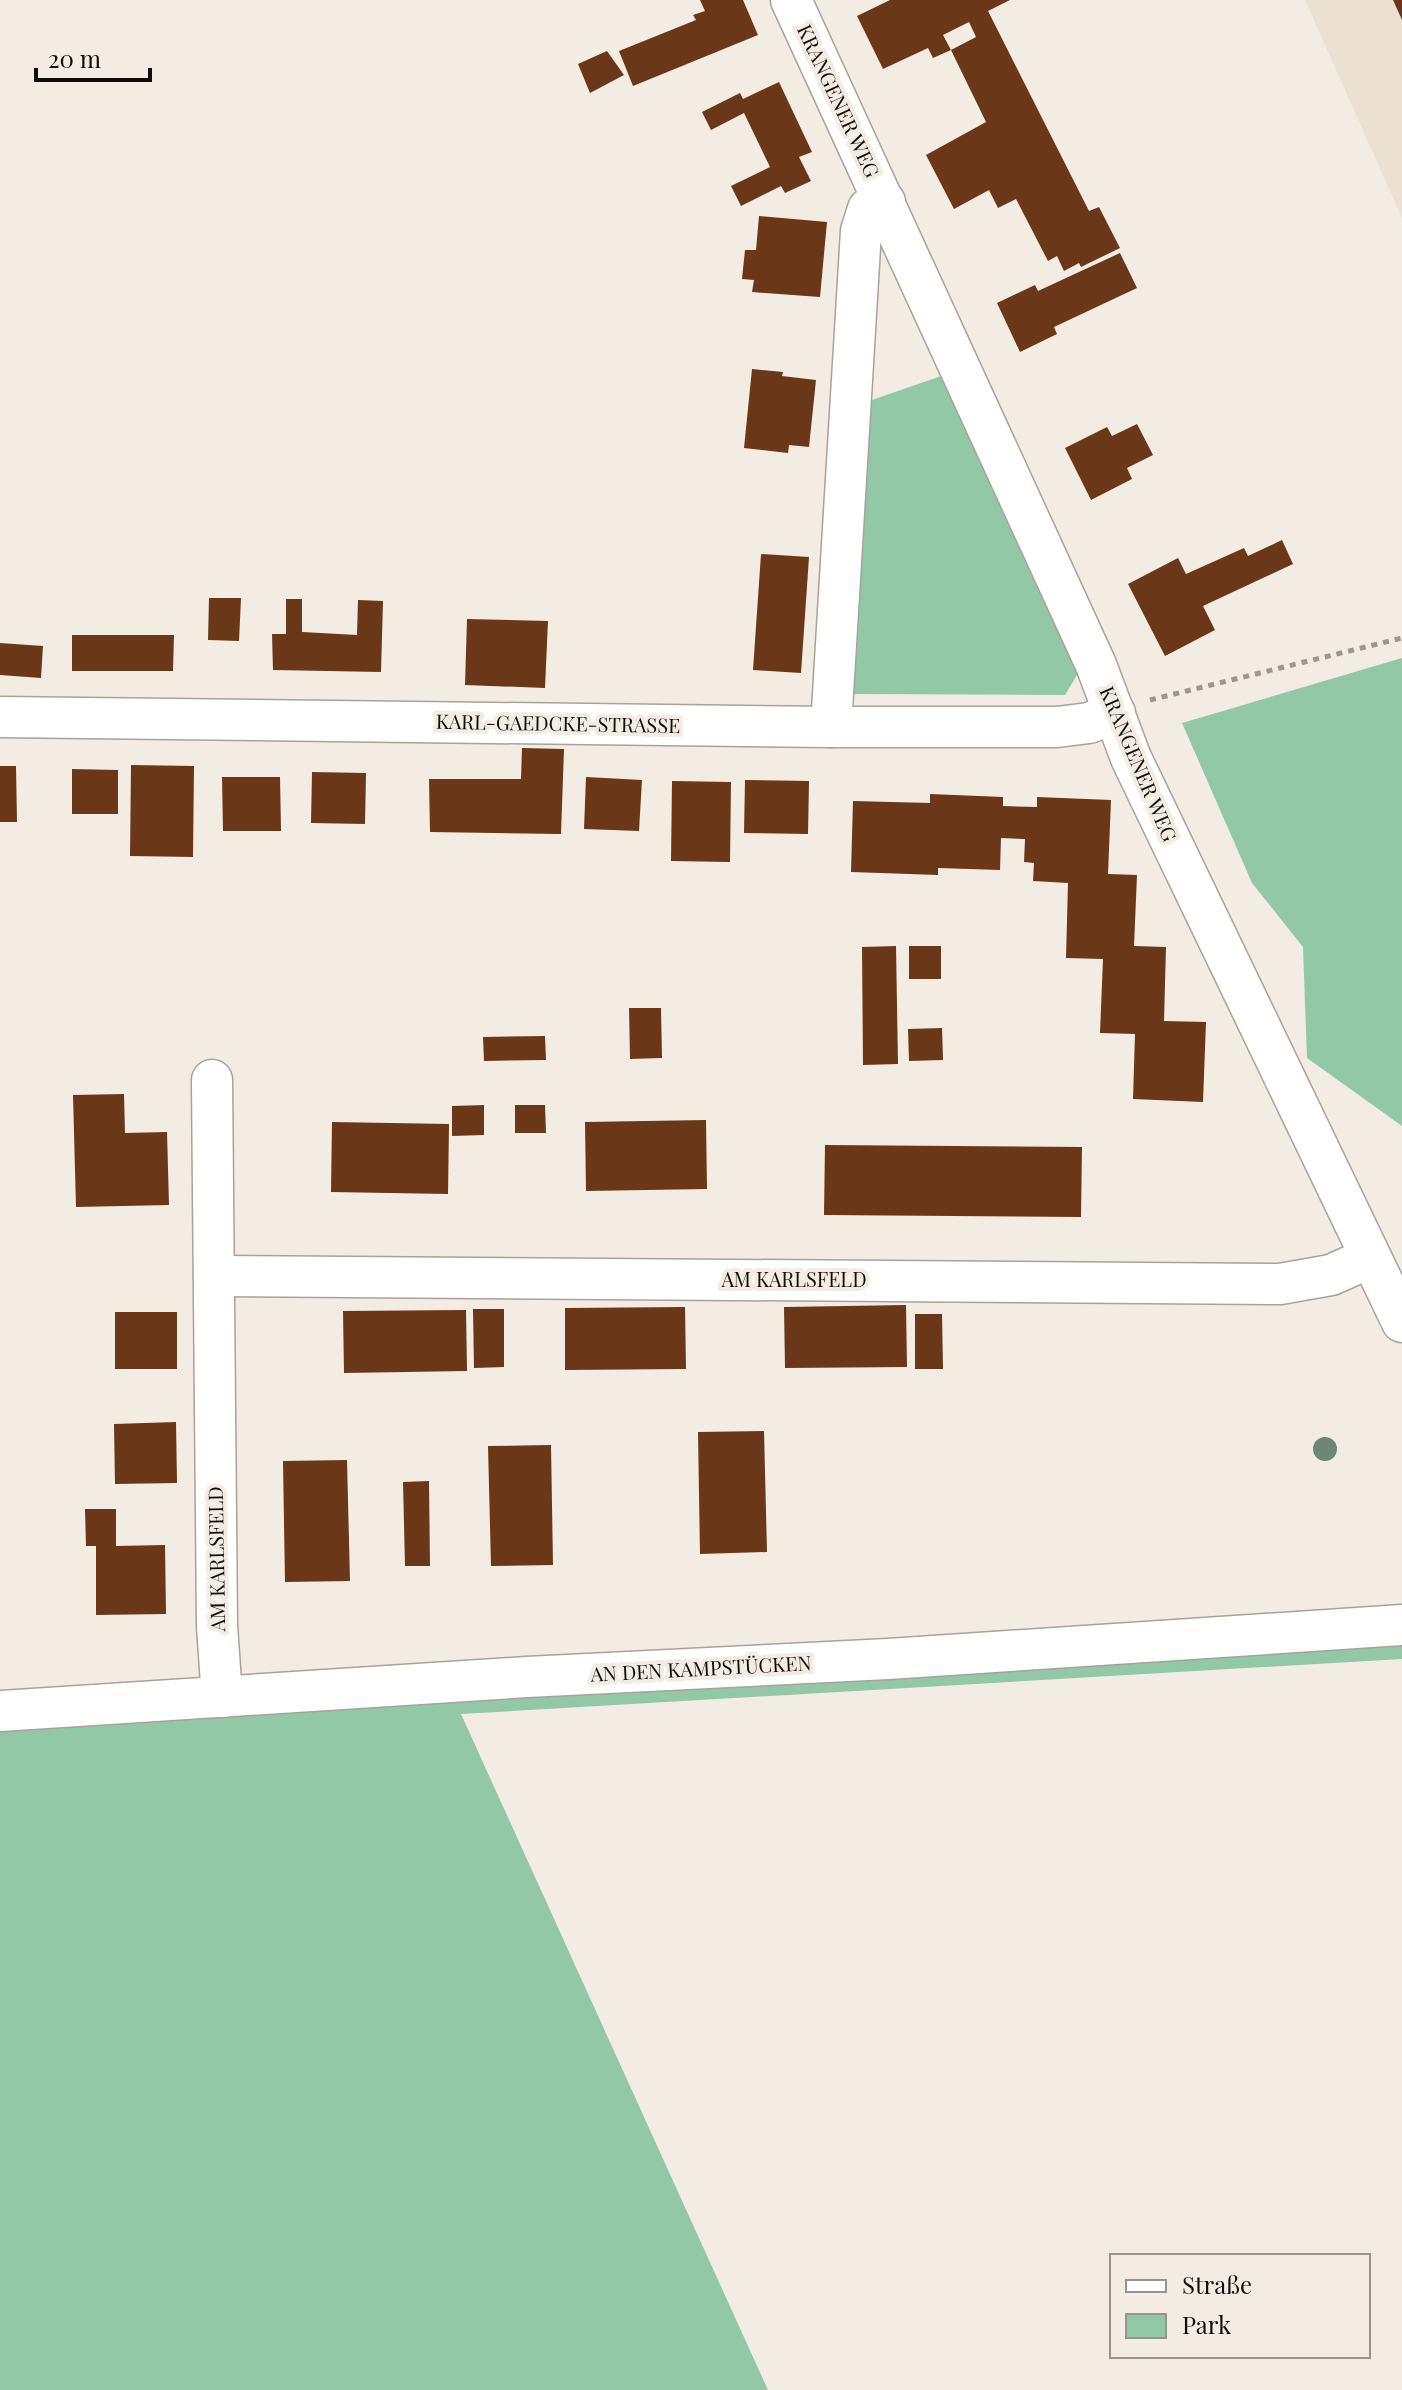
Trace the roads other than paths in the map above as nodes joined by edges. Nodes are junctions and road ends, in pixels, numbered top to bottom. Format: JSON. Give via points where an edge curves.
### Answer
{"nodes":[{"id":1,"x":791,"y":0,"type":"edge"},
{"id":2,"x":885,"y":202,"type":"junction"},
{"id":3,"x":1115,"y":713,"type":"junction"},
{"id":4,"x":0,"y":717,"type":"edge"},
{"id":5,"x":831,"y":727,"type":"junction"},
{"id":6,"x":212,"y":1080,"type":"dead end"},
{"id":7,"x":1369,"y":1258,"type":"junction"},
{"id":8,"x":214,"y":1276,"type":"junction"},
{"id":9,"x":1402,"y":1322,"type":"edge"},
{"id":10,"x":1402,"y":1625,"type":"edge"},
{"id":11,"x":222,"y":1697,"type":"junction"},
{"id":12,"x":0,"y":1711,"type":"edge"}],
"edges":[{"from":1,"to":2,"type":"street","name":"KRANGENER WEG"},
{"from":2,"to":3,"type":"street","name":"KRANGENER WEG"},
{"from":2,"to":5,"type":"street","name":"KRANGENER WEG","via":[[868,209],[861,231]]},
{"from":3,"to":5,"type":"street","name":"KARL-GAEDCKE-STRASSE","via":[[1057,727]]},
{"from":3,"to":7,"type":"street","name":"KRANGENER WEG","via":[[1131,758]]},
{"from":4,"to":5,"type":"street","name":"KARL-GAEDCKE-STRASSE"},
{"from":6,"to":8,"type":"street","name":"AM KARLSFELD"},
{"from":7,"to":8,"type":"street","name":"AM KARLSFELD","via":[[1331,1275],[1280,1284]]},
{"from":7,"to":9,"type":"street","name":"KRANGENER WEG"},
{"from":8,"to":11,"type":"street","name":"AM KARLSFELD"},
{"from":10,"to":11,"type":"street","name":"AN DEN KAMPSTÜCKEN"},
{"from":11,"to":12,"type":"street","name":"AN DEN KAMPSTÜCKEN"}]}
